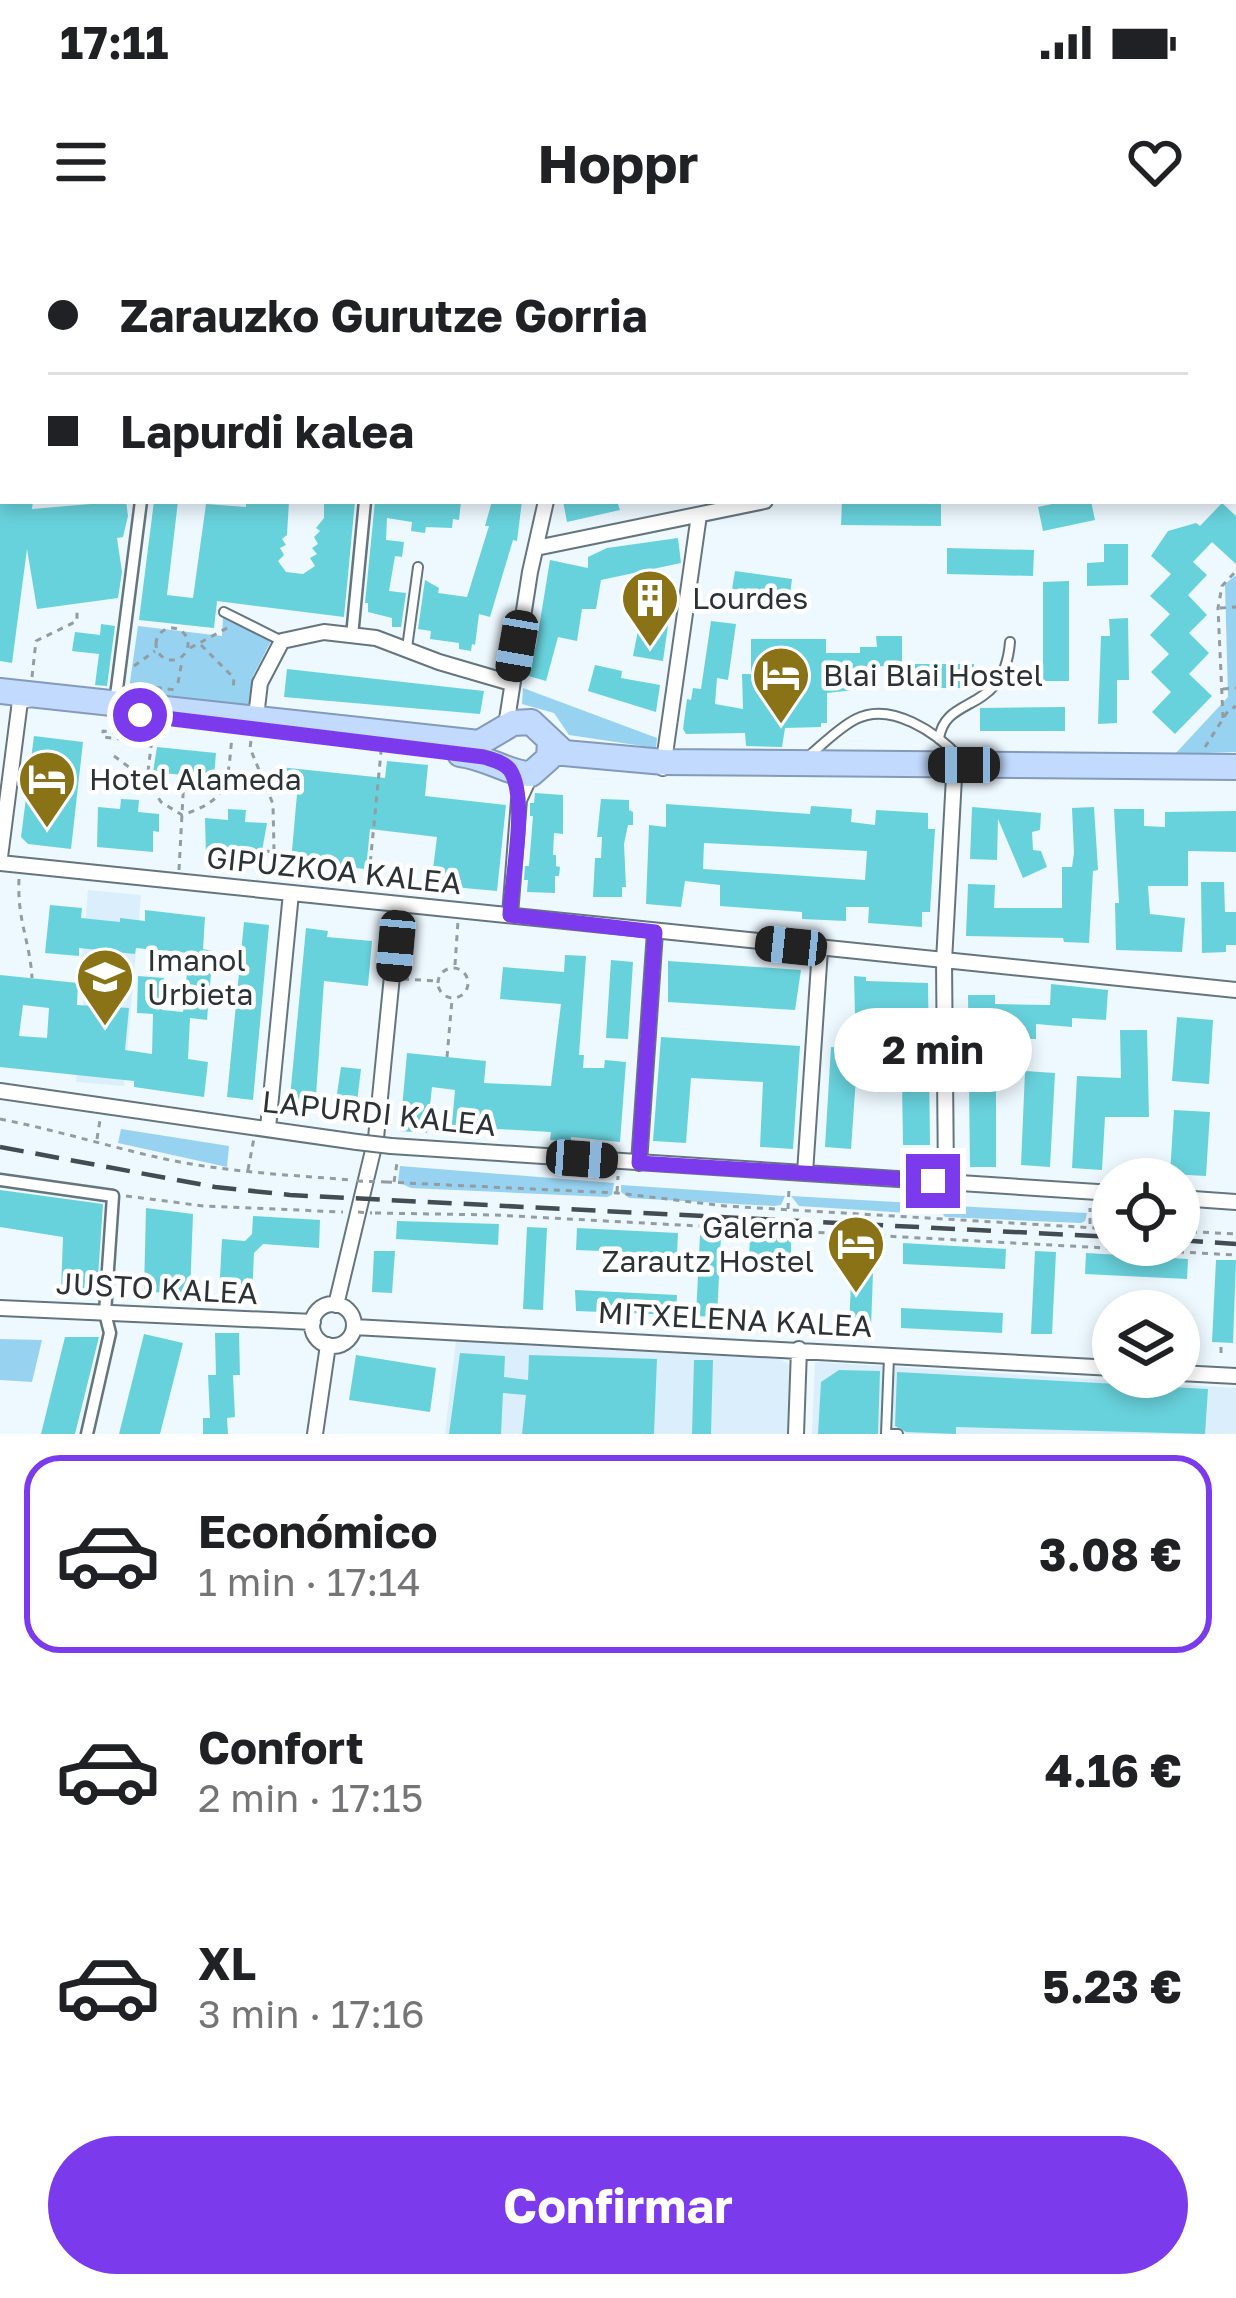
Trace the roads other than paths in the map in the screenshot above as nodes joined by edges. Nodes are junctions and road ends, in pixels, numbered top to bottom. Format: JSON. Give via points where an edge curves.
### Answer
{"nodes":[{"id":1,"x":141,"y":504,"type":"edge"},
{"id":2,"x":365,"y":504,"type":"edge"},
{"id":3,"x":545,"y":504,"type":"edge"},
{"id":4,"x":751,"y":504,"type":"edge"},
{"id":5,"x":698,"y":515,"type":"junction"},
{"id":6,"x":536,"y":548,"type":"junction"},
{"id":7,"x":418,"y":567,"type":"dead end"},
{"id":8,"x":224,"y":612,"type":"dead end"},
{"id":9,"x":352,"y":636,"type":"junction"},
{"id":10,"x":282,"y":641,"type":"junction"},
{"id":11,"x":1010,"y":642,"type":"dead end"},
{"id":12,"x":406,"y":650,"type":"junction"},
{"id":13,"x":511,"y":682,"type":"junction"},
{"id":14,"x":14,"y":691,"type":"edge"},
{"id":15,"x":119,"y":710,"type":"junction"},
{"id":16,"x":249,"y":730,"type":"junction"},
{"id":17,"x":504,"y":730,"type":"junction"},
{"id":18,"x":939,"y":739,"type":"junction"},
{"id":19,"x":528,"y":763,"type":"junction"},
{"id":20,"x":1236,"y":766,"type":"edge"},
{"id":21,"x":663,"y":768,"type":"junction"},
{"id":22,"x":803,"y":769,"type":"junction"},
{"id":23,"x":961,"y":773,"type":"junction"},
{"id":24,"x":1236,"y":777,"type":"edge"},
{"id":25,"x":0,"y":860,"type":"edge"},
{"id":26,"x":291,"y":893,"type":"junction"},
{"id":27,"x":399,"y":905,"type":"junction"},
{"id":28,"x":510,"y":915,"type":"junction"},
{"id":29,"x":655,"y":932,"type":"junction"},
{"id":30,"x":820,"y":949,"type":"junction"},
{"id":31,"x":944,"y":961,"type":"junction"},
{"id":32,"x":1236,"y":990,"type":"edge"},
{"id":33,"x":0,"y":1091,"type":"edge"},
{"id":34,"x":261,"y":1132,"type":"junction"},
{"id":35,"x":639,"y":1163,"type":"junction"},
{"id":36,"x":805,"y":1173,"type":"junction"},
{"id":37,"x":0,"y":1180,"type":"edge"},
{"id":38,"x":946,"y":1182,"type":"junction"},
{"id":39,"x":1092,"y":1191,"type":"edge"},
{"id":40,"x":1200,"y":1199,"type":"edge"},
{"id":41,"x":1236,"y":1202,"type":"edge"},
{"id":42,"x":336,"y":1305,"type":"junction"},
{"id":43,"x":0,"y":1308,"type":"edge"},
{"id":44,"x":105,"y":1313,"type":"junction"},
{"id":45,"x":313,"y":1322,"type":"junction"},
{"id":46,"x":354,"y":1327,"type":"junction"},
{"id":47,"x":328,"y":1345,"type":"junction"},
{"id":48,"x":799,"y":1349,"type":"junction"},
{"id":49,"x":889,"y":1356,"type":"junction"},
{"id":50,"x":1092,"y":1367,"type":"edge"},
{"id":51,"x":1200,"y":1374,"type":"edge"},
{"id":52,"x":1236,"y":1376,"type":"edge"},
{"id":53,"x":87,"y":1434,"type":"edge"},
{"id":54,"x":315,"y":1434,"type":"edge"},
{"id":55,"x":796,"y":1434,"type":"edge"},
{"id":56,"x":898,"y":1434,"type":"edge"}],
"edges":[{"from":1,"to":15,"type":"street"},
{"from":2,"to":9,"type":"street"},
{"from":3,"to":6,"type":"street"},
{"from":4,"to":5,"type":"street"},
{"from":5,"to":6,"type":"street"},
{"from":5,"to":21,"type":"street"},
{"from":6,"to":13,"type":"street"},
{"from":7,"to":12,"type":"lane"},
{"from":8,"to":10,"type":"lane"},
{"from":9,"to":10,"type":"street"},
{"from":9,"to":12,"type":"street"},
{"from":10,"to":16,"type":"street","via":[[260,683]]},
{"from":11,"to":18,"type":"lane","via":[[996,686],[951,713]]},
{"from":12,"to":13,"type":"street"},
{"from":13,"to":17,"type":"street"},
{"from":14,"to":15,"type":"highway"},
{"from":14,"to":15,"type":"highway"},
{"from":14,"to":25,"type":"street"},
{"from":15,"to":16,"type":"highway"},
{"from":16,"to":17,"type":"highway","via":[[479,743]]},
{"from":16,"to":19,"type":"highway"},
{"from":17,"to":19,"type":"highway","via":[[498,752]]},
{"from":17,"to":19,"type":"highway","via":[[540,726]]},
{"from":18,"to":22,"type":"lane","via":[[892,715],[866,715]]},
{"from":18,"to":23,"type":"lane"},
{"from":19,"to":21,"type":"highway","via":[[564,753]]},
{"from":19,"to":28,"type":"street"},
{"from":20,"to":23,"type":"highway"},
{"from":21,"to":22,"type":"highway"},
{"from":22,"to":23,"type":"highway"},
{"from":23,"to":24,"type":"highway"},
{"from":23,"to":31,"type":"street"},
{"from":25,"to":26,"type":"street","name":"GIPUZKOA KALEA"},
{"from":26,"to":27,"type":"street","name":"GIPUZKOA KALEA"},
{"from":26,"to":34,"type":"street"},
{"from":27,"to":28,"type":"street","name":"GIPUZKOA KALEA"},
{"from":27,"to":42,"type":"street","via":[[376,1138]]},
{"from":28,"to":29,"type":"street","name":"GIPUZKOA KALEA"},
{"from":29,"to":30,"type":"street","name":"GIPUZKOA KALEA"},
{"from":29,"to":35,"type":"street"},
{"from":30,"to":31,"type":"street","name":"GIPUZKOA KALEA"},
{"from":30,"to":36,"type":"street"},
{"from":31,"to":32,"type":"street","name":"GIPUZKOA KALEA"},
{"from":31,"to":38,"type":"street"},
{"from":33,"to":34,"type":"street","name":"LAPURDI KALEA"},
{"from":34,"to":35,"type":"street","name":"LAPURDI KALEA","bridge":true,"via":[[394,1150]]},
{"from":35,"to":36,"type":"street","name":"LAPURDI KALEA"},
{"from":36,"to":38,"type":"street","name":"LAPURDI KALEA"},
{"from":37,"to":44,"type":"street","via":[[118,1196]]},
{"from":38,"to":39,"type":"street","name":"LAPURDI KALEA"},
{"from":40,"to":41,"type":"street"},
{"from":42,"to":45,"type":"street"},
{"from":42,"to":46,"type":"street","via":[[350,1312]]},
{"from":43,"to":44,"type":"street","name":"JUSTO KALEA"},
{"from":44,"to":45,"type":"street","name":"JUSTO KALEA"},
{"from":44,"to":53,"type":"street","via":[[110,1333]]},
{"from":45,"to":47,"type":"street"},
{"from":46,"to":47,"type":"street","via":[[343,1343]]},
{"from":46,"to":48,"type":"street","name":"MITXELENA KALEA"},
{"from":47,"to":54,"type":"street"},
{"from":48,"to":49,"type":"street","name":"MITXELENA KALEA"},
{"from":48,"to":55,"type":"street"},
{"from":49,"to":50,"type":"street","name":"MITXELENA KALEA"},
{"from":49,"to":56,"type":"lane","via":[[886,1434]]},
{"from":51,"to":52,"type":"street"}]}
